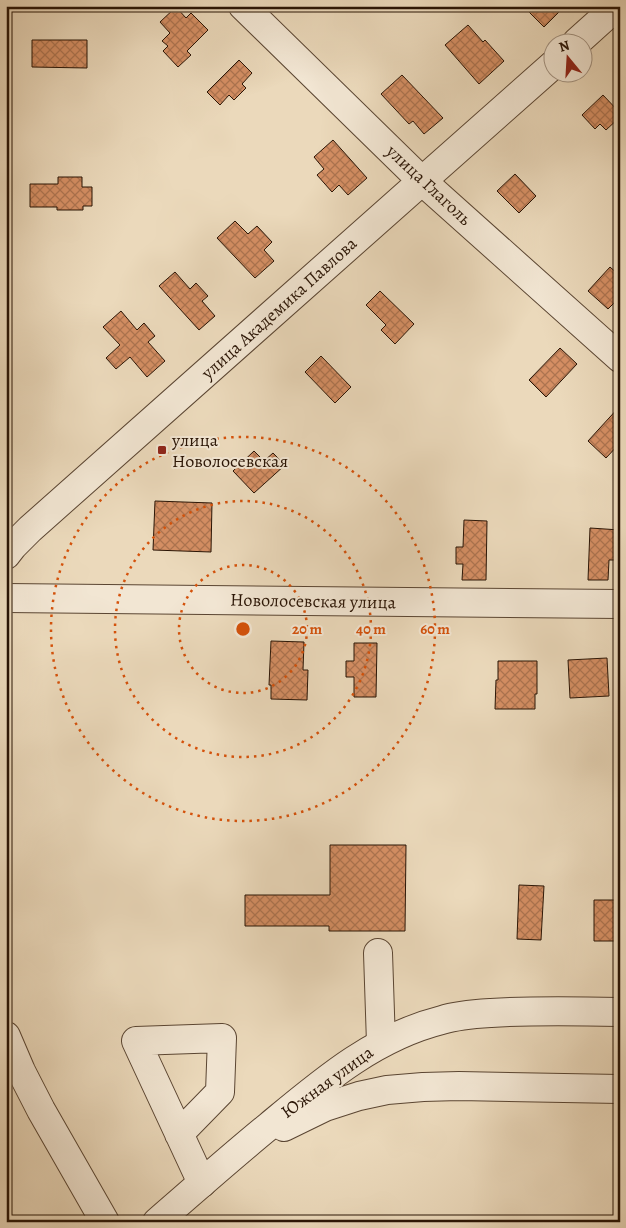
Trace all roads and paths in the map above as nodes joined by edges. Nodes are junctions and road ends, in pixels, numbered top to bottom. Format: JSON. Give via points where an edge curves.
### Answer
{"nodes":[{"id":1,"x":244,"y":6,"type":"edge"},
{"id":2,"x":617,"y":6,"type":"edge"},
{"id":3,"x":588,"y":32,"type":"edge"},
{"id":4,"x":544,"y":73,"type":"edge"},
{"id":5,"x":422,"y":181,"type":"junction"},
{"id":6,"x":620,"y":358,"type":"edge"},
{"id":7,"x":6,"y":555,"type":"edge"},
{"id":8,"x":6,"y":598,"type":"edge"},
{"id":9,"x":620,"y":604,"type":"edge"},
{"id":10,"x":378,"y":953,"type":"dead end"},
{"id":11,"x":620,"y":1012,"type":"edge"},
{"id":12,"x":6,"y":1036,"type":"edge"},
{"id":13,"x":382,"y":1044,"type":"junction"},
{"id":14,"x":620,"y":1089,"type":"edge"},
{"id":15,"x":179,"y":1134,"type":"dead end"},
{"id":16,"x":244,"y":1146,"type":"junction"},
{"id":17,"x":202,"y":1183,"type":"junction"},
{"id":18,"x":105,"y":1222,"type":"edge"},
{"id":19,"x":157,"y":1222,"type":"edge"}],
"edges":[{"from":1,"to":5,"type":"street","name":"улица Глаголь"},
{"from":2,"to":3,"type":"street"},
{"from":4,"to":5,"type":"street","name":"улица Академика Павлова"},
{"from":5,"to":6,"type":"street","name":"улица Глаголь"},
{"from":5,"to":7,"type":"street","name":"улица Академика Павлова","via":[[37,522]]},
{"from":8,"to":9,"type":"street","name":"Новолосевская улица"},
{"from":10,"to":13,"type":"street"},
{"from":11,"to":13,"type":"street","name":"Южная улица","via":[[475,1014],[419,1026]]},
{"from":12,"to":18,"type":"street","via":[[37,1102]]},
{"from":13,"to":16,"type":"street","name":"Южная улица","via":[[334,1073]]},
{"from":14,"to":16,"type":"street","via":[[458,1086],[387,1090],[325,1107]]},
{"from":15,"to":17,"type":"street"},
{"from":16,"to":17,"type":"street","name":"Южная улица"},
{"from":17,"to":19,"type":"street","name":"Южная улица"}]}
